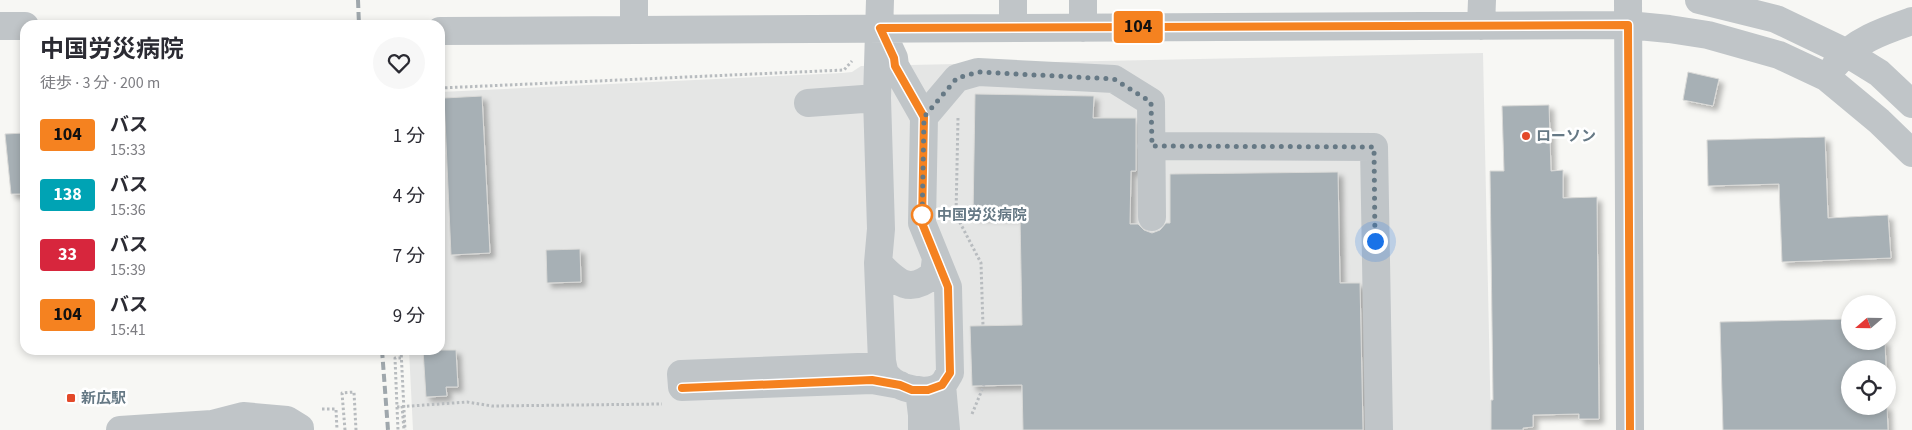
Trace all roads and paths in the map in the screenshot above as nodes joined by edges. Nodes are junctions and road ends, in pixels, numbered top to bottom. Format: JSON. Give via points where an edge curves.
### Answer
{"nodes":[{"id":1,"x":634,"y":0,"type":"edge"},
{"id":2,"x":880,"y":0,"type":"edge"},
{"id":3,"x":1012,"y":0,"type":"edge"},
{"id":4,"x":1083,"y":0,"type":"edge"},
{"id":5,"x":1700,"y":0,"type":"edge"},
{"id":6,"x":1482,"y":13,"type":"edge"},
{"id":7,"x":1628,"y":13,"type":"edge"},
{"id":8,"x":1912,"y":21,"type":"edge"},
{"id":9,"x":0,"y":26,"type":"edge"},
{"id":10,"x":20,"y":26,"type":"edge"},
{"id":11,"x":880,"y":28,"type":"junction"},
{"id":12,"x":1013,"y":28,"type":"junction"},
{"id":13,"x":1083,"y":28,"type":"junction"},
{"id":14,"x":634,"y":30,"type":"junction"},
{"id":15,"x":445,"y":31,"type":"edge"},
{"id":16,"x":1845,"y":52,"type":"junction"},
{"id":17,"x":854,"y":59,"type":"dead end"},
{"id":18,"x":1826,"y":77,"type":"junction"},
{"id":19,"x":445,"y":88,"type":"edge"},
{"id":20,"x":877,"y":98,"type":"junction"},
{"id":21,"x":808,"y":103,"type":"dead end"},
{"id":22,"x":1912,"y":104,"type":"edge"},
{"id":23,"x":958,"y":113,"type":"dead end"},
{"id":24,"x":924,"y":117,"type":"junction"},
{"id":25,"x":1152,"y":146,"type":"junction"},
{"id":26,"x":1912,"y":153,"type":"edge"},
{"id":27,"x":1152,"y":217,"type":"dead end"},
{"id":28,"x":936,"y":258,"type":"junction"},
{"id":29,"x":878,"y":263,"type":"junction"},
{"id":30,"x":983,"y":326,"type":"dead end"},
{"id":31,"x":401,"y":358,"type":"joint"},
{"id":32,"x":911,"y":382,"type":"junction"},
{"id":33,"x":402,"y":406,"type":"junction"},
{"id":34,"x":492,"y":406,"type":"dead end"},
{"id":35,"x":397,"y":407,"type":"junction"},
{"id":36,"x":322,"y":409,"type":"dead end"},
{"id":37,"x":213,"y":427,"type":"edge"},
{"id":38,"x":171,"y":428,"type":"edge"},
{"id":39,"x":345,"y":429,"type":"edge"},
{"id":40,"x":120,"y":430,"type":"edge"},
{"id":41,"x":300,"y":430,"type":"edge"},
{"id":42,"x":337,"y":430,"type":"edge"},
{"id":43,"x":356,"y":430,"type":"edge"},
{"id":44,"x":398,"y":430,"type":"edge"},
{"id":45,"x":404,"y":430,"type":"edge"},
{"id":46,"x":922,"y":430,"type":"edge"},
{"id":47,"x":946,"y":430,"type":"edge"},
{"id":48,"x":1379,"y":430,"type":"edge"},
{"id":49,"x":1630,"y":430,"type":"edge"}],
"edges":[{"from":1,"to":14,"type":"street"},
{"from":2,"to":11,"type":"street"},
{"from":3,"to":12,"type":"street"},
{"from":4,"to":13,"type":"street"},
{"from":5,"to":16,"type":"street","via":[[1776,19]]},
{"from":6,"to":7,"type":"street"},
{"from":6,"to":13,"type":"street"},
{"from":7,"to":18,"type":"street","via":[[1669,29],[1780,56]]},
{"from":7,"to":49,"type":"street"},
{"from":8,"to":16,"type":"street","via":[[1890,28]]},
{"from":9,"to":10,"type":"street"},
{"from":11,"to":12,"type":"street"},
{"from":11,"to":14,"type":"street"},
{"from":11,"to":20,"type":"street"},
{"from":11,"to":24,"type":"street","via":[[895,66]]},
{"from":12,"to":13,"type":"street"},
{"from":14,"to":15,"type":"street"},
{"from":16,"to":18,"type":"street"},
{"from":16,"to":22,"type":"street","via":[[1879,73]]},
{"from":17,"to":19,"type":"path","via":[[844,70]]},
{"from":18,"to":26,"type":"street"},
{"from":20,"to":21,"type":"street"},
{"from":20,"to":29,"type":"street","via":[[881,229]]},
{"from":23,"to":30,"type":"path","via":[[956,215],[981,263]]},
{"from":24,"to":25,"type":"street","via":[[957,78],[978,72],[1114,79],[1151,102]]},
{"from":24,"to":28,"type":"street","via":[[922,223]]},
{"from":25,"to":27,"type":"street"},
{"from":25,"to":48,"type":"street","via":[[1374,147]]},
{"from":28,"to":29,"type":"street","via":[[934,274],[923,283],[908,286],[894,280]]},
{"from":28,"to":32,"type":"street","via":[[948,287],[950,373]]},
{"from":29,"to":32,"type":"street"},
{"from":31,"to":35,"type":"path","via":[[395,358]]},
{"from":31,"to":45,"type":"path","bridge":true},
{"from":32,"to":32,"type":"street","via":[[872,380],[682,388],[681,374]]},
{"from":32,"to":46,"type":"street","via":[[922,415]]},
{"from":32,"to":47,"type":"street"},
{"from":33,"to":34,"type":"path","via":[[468,402]]},
{"from":33,"to":35,"type":"path"},
{"from":33,"to":45,"type":"path"},
{"from":35,"to":44,"type":"path"},
{"from":36,"to":42,"type":"path","via":[[336,409]]},
{"from":37,"to":38,"type":"street"},
{"from":37,"to":41,"type":"street","via":[[243,416],[287,420]]},
{"from":38,"to":40,"type":"street"},
{"from":39,"to":43,"type":"path","via":[[342,392],[354,392]]}]}
